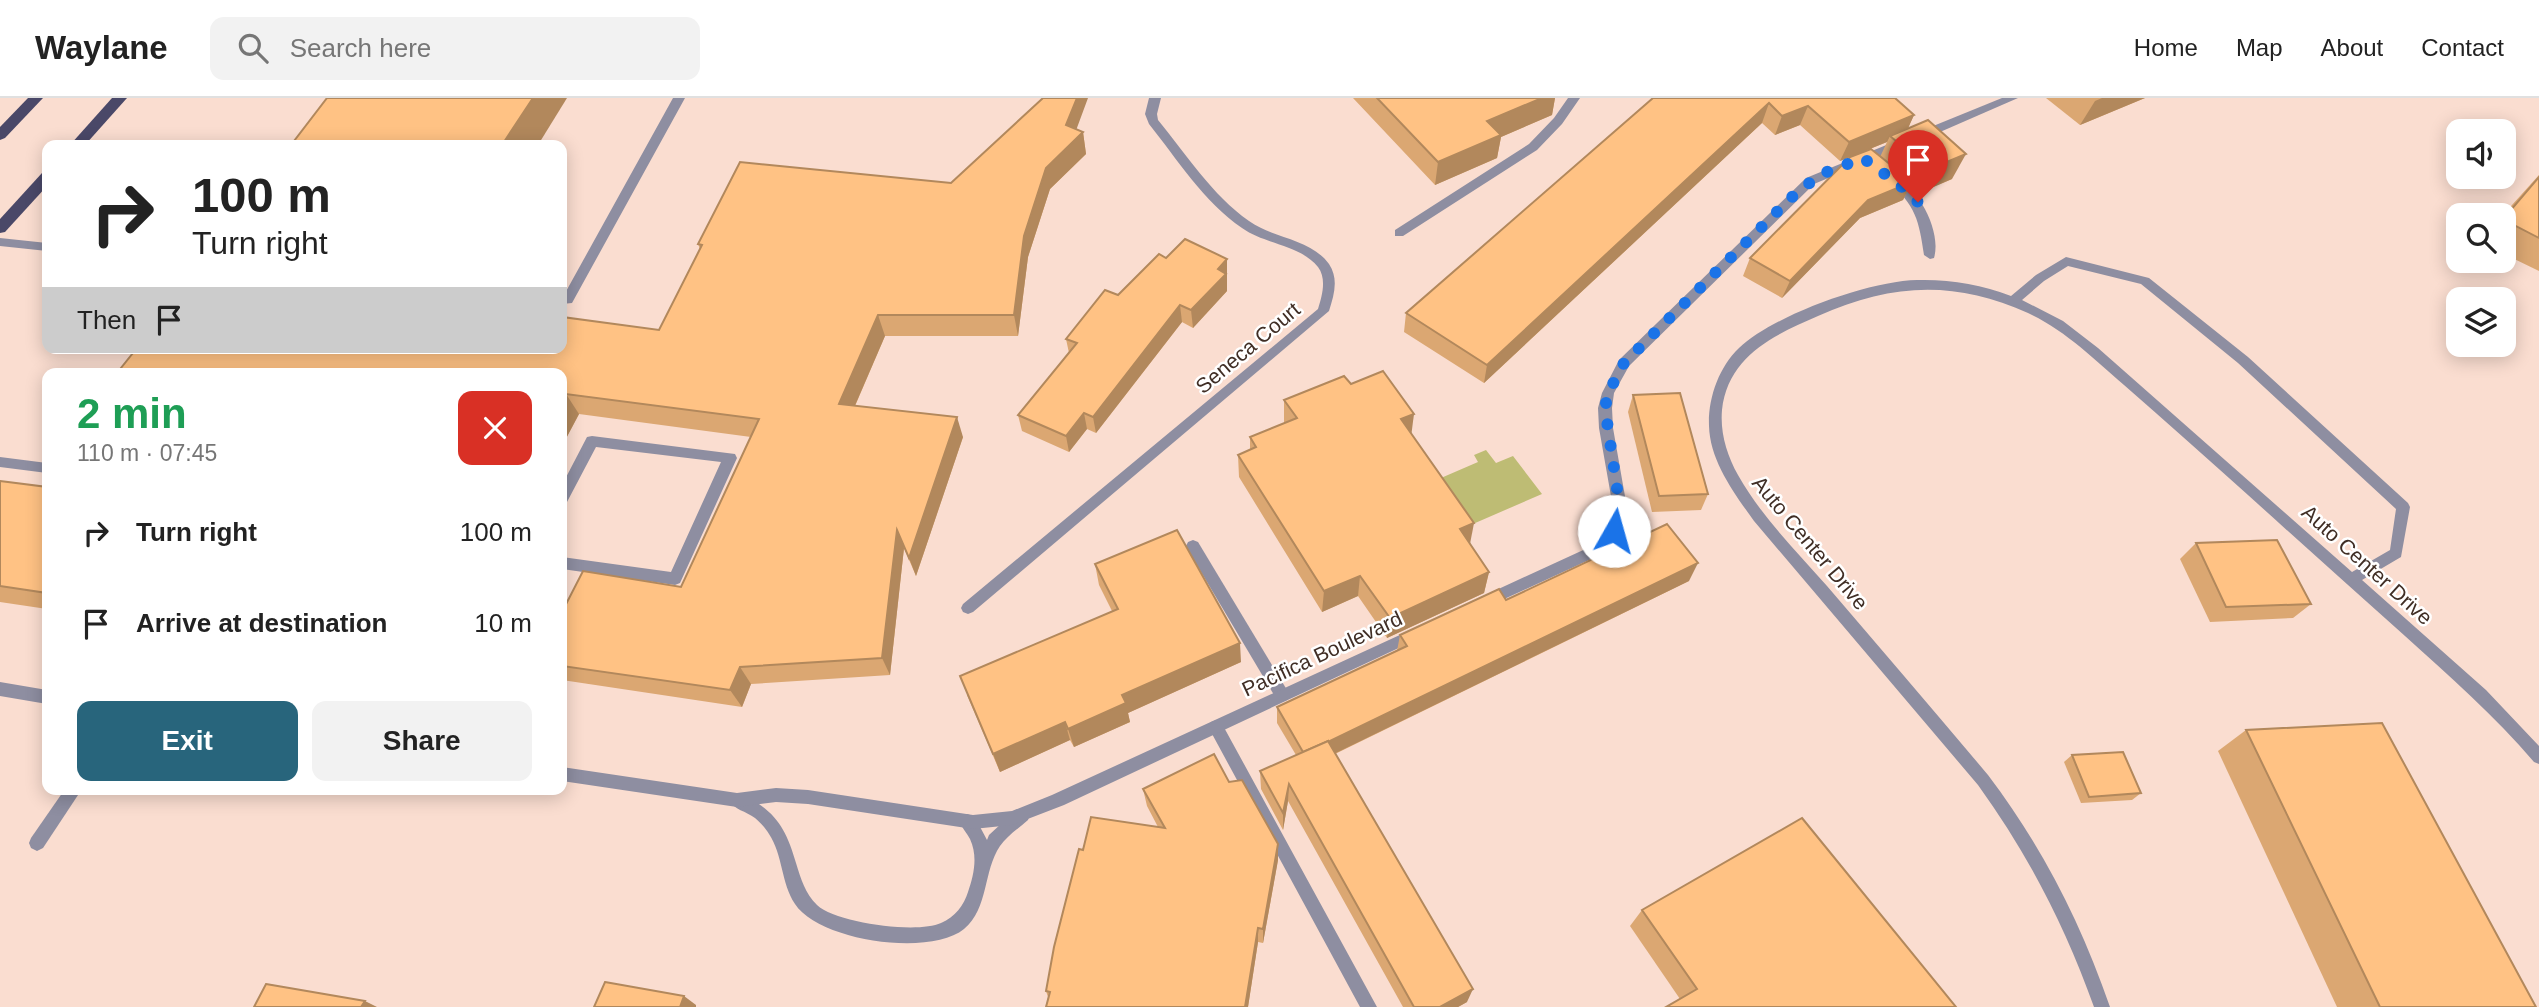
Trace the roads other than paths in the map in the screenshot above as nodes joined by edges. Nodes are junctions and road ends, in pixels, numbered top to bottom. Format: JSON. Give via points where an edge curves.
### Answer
{"nodes":[{"id":1,"x":36,"y":98,"type":"edge"},
{"id":2,"x":120,"y":98,"type":"edge"},
{"id":3,"x":679,"y":98,"type":"edge"},
{"id":4,"x":1155,"y":98,"type":"edge"},
{"id":5,"x":2004,"y":99,"type":"edge"},
{"id":6,"x":1567,"y":100,"type":"edge"},
{"id":7,"x":0,"y":135,"type":"edge"},
{"id":8,"x":82,"y":140,"type":"edge"},
{"id":9,"x":1885,"y":174,"type":"edge"},
{"id":10,"x":42,"y":182,"type":"edge"},
{"id":11,"x":0,"y":228,"type":"edge"},
{"id":12,"x":1399,"y":233,"type":"dead end"},
{"id":13,"x":0,"y":242,"type":"edge"},
{"id":14,"x":42,"y":246,"type":"edge"},
{"id":15,"x":1930,"y":255,"type":"dead end"},
{"id":16,"x":567,"y":296,"type":"edge"},
{"id":17,"x":2012,"y":301,"type":"junction"},
{"id":18,"x":0,"y":462,"type":"edge"},
{"id":19,"x":42,"y":467,"type":"edge"},
{"id":20,"x":567,"y":488,"type":"edge"},
{"id":21,"x":1193,"y":546,"type":"dead end"},
{"id":22,"x":567,"y":564,"type":"edge"},
{"id":23,"x":2352,"y":579,"type":"junction"},
{"id":24,"x":968,"y":607,"type":"dead end"},
{"id":25,"x":1471,"y":608,"type":"edge"},
{"id":26,"x":1433,"y":625,"type":"edge"},
{"id":27,"x":0,"y":689,"type":"edge"},
{"id":28,"x":1283,"y":695,"type":"junction"},
{"id":29,"x":42,"y":696,"type":"edge"},
{"id":30,"x":1216,"y":727,"type":"junction"},
{"id":31,"x":2539,"y":757,"type":"edge"},
{"id":32,"x":567,"y":775,"type":"edge"},
{"id":33,"x":70,"y":795,"type":"edge"},
{"id":34,"x":737,"y":800,"type":"junction"},
{"id":35,"x":1023,"y":814,"type":"junction"},
{"id":36,"x":967,"y":821,"type":"junction"},
{"id":37,"x":37,"y":843,"type":"dead end"},
{"id":38,"x":982,"y":869,"type":"junction"},
{"id":39,"x":1370,"y":1007,"type":"edge"},
{"id":40,"x":2102,"y":1007,"type":"edge"}],
"edges":[{"from":1,"to":7,"type":"main road"},
{"from":2,"to":8,"type":"main road"},
{"from":3,"to":16,"type":"street"},
{"from":4,"to":24,"type":"street","name":"Seneca Court","via":[[1153,121],[1234,216],[1265,235],[1299,246],[1325,267],[1330,281],[1323,311]]},
{"from":5,"to":25,"type":"street","via":[[1869,162],[1810,181],[1624,363],[1605,408],[1619,502],[1608,541]]},
{"from":6,"to":12,"type":"street","via":[[1559,121],[1533,147]]},
{"from":9,"to":15,"type":"street","via":[[1918,202]]},
{"from":10,"to":11,"type":"main road"},
{"from":13,"to":14,"type":"street"},
{"from":17,"to":23,"type":"street","name":"Auto Center Drive","via":[[2082,341]]},
{"from":17,"to":23,"type":"street","via":[[2066,261],[2145,281],[2232,351],[2403,507],[2396,553]]},
{"from":17,"to":40,"type":"street","name":"Auto Center Drive","via":[[1957,286],[1914,283],[1874,289],[1810,314],[1749,346],[1735,361],[1718,397],[1716,439],[1734,484],[1759,517],[2011,816],[2059,898]]},
{"from":18,"to":19,"type":"street"},
{"from":20,"to":22,"type":"street","via":[[592,441],[730,458],[675,579]]},
{"from":21,"to":28,"type":"street"},
{"from":23,"to":31,"type":"street","name":"Auto Center Drive","via":[[2473,688]]},
{"from":26,"to":28,"type":"street","name":"Pacifica Boulevard"},
{"from":27,"to":29,"type":"street"},
{"from":28,"to":30,"type":"street","name":"Pacifica Boulevard"},
{"from":30,"to":35,"type":"street","name":"Pacifica Boulevard"},
{"from":30,"to":39,"type":"street"},
{"from":32,"to":34,"type":"street","name":"Pacifica Boulevard"},
{"from":33,"to":37,"type":"street"},
{"from":34,"to":36,"type":"street","name":"Pacifica Boulevard","via":[[794,795]]},
{"from":34,"to":38,"type":"street","via":[[772,823],[801,902],[819,919],[834,924],[939,935],[958,923],[975,900]]},
{"from":35,"to":36,"type":"street","name":"Pacifica Boulevard"},
{"from":35,"to":38,"type":"street","via":[[995,840]]},
{"from":36,"to":38,"type":"street","via":[[982,846]]}]}
